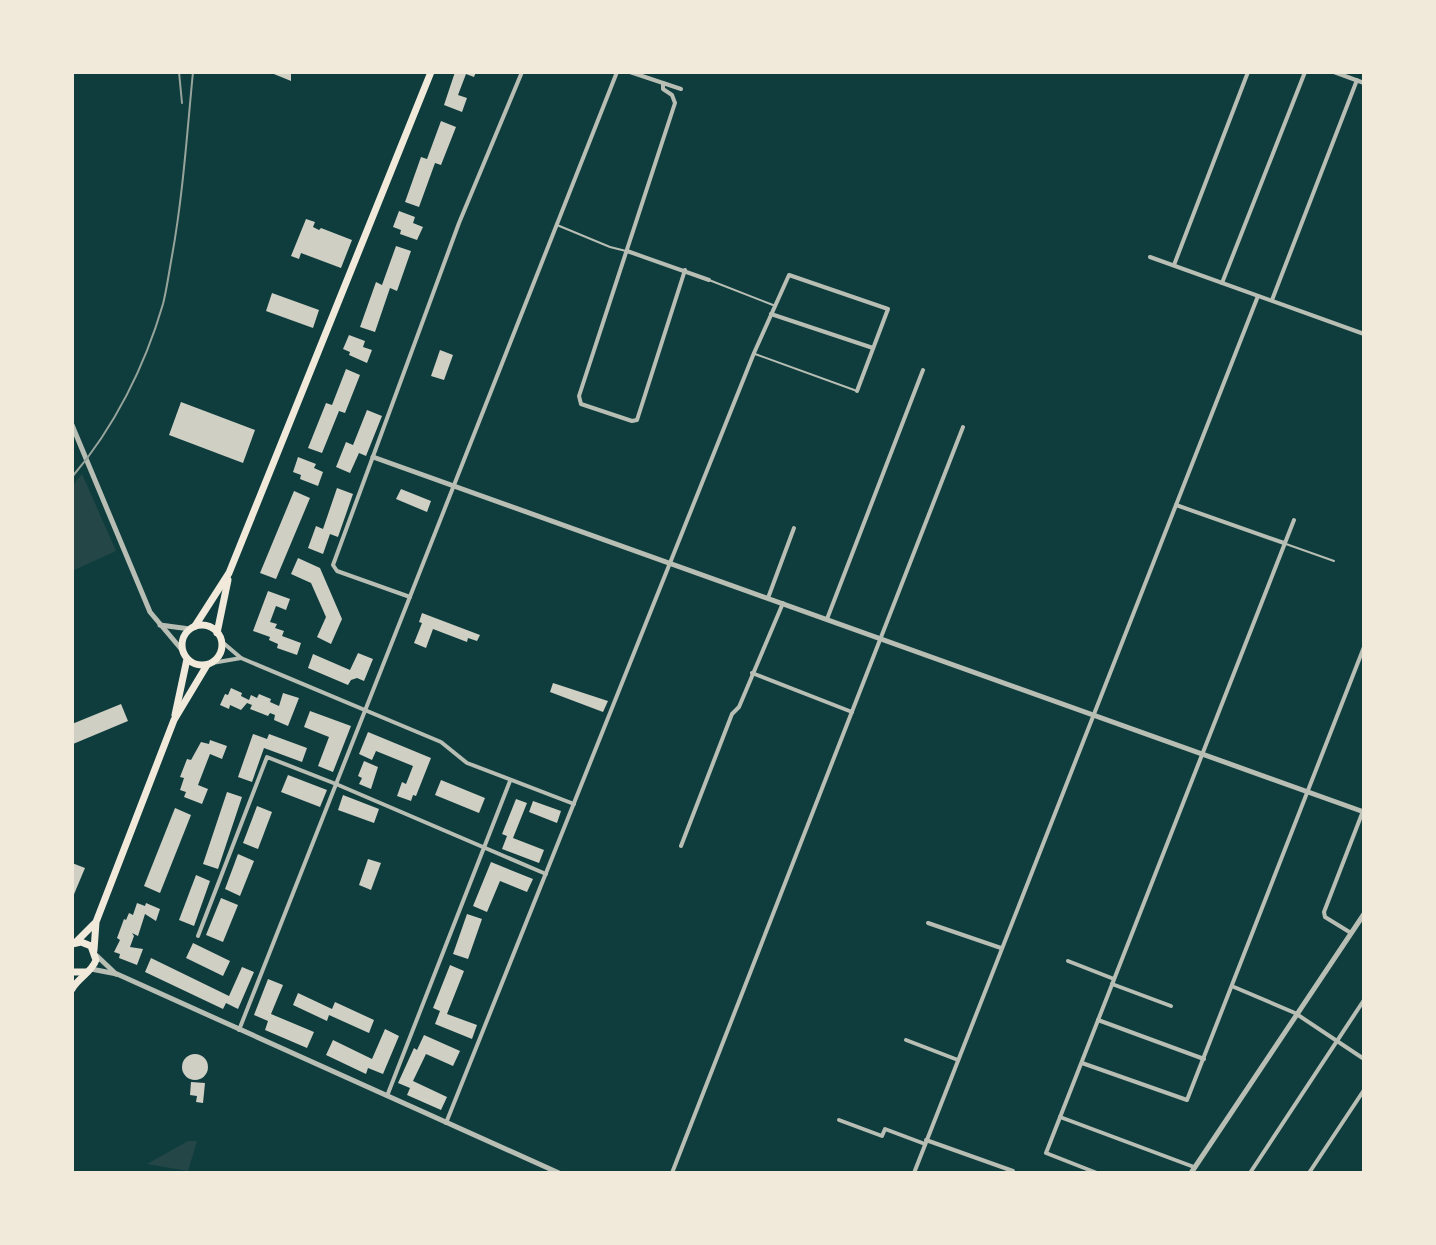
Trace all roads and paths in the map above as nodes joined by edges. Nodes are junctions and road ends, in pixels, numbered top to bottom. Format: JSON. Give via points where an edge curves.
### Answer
{"nodes":[{"id":1,"x":431,"y":72,"type":"edge"},
{"id":2,"x":522,"y":72,"type":"edge"},
{"id":3,"x":617,"y":72,"type":"edge"},
{"id":4,"x":630,"y":72,"type":"edge"},
{"id":5,"x":1248,"y":72,"type":"edge"},
{"id":6,"x":1305,"y":72,"type":"edge"},
{"id":7,"x":1335,"y":72,"type":"edge"},
{"id":8,"x":1357,"y":80,"type":"junction"},
{"id":9,"x":663,"y":83,"type":"junction"},
{"id":10,"x":1364,"y":83,"type":"edge"},
{"id":11,"x":681,"y":89,"type":"dead end"},
{"id":12,"x":557,"y":225,"type":"junction"},
{"id":13,"x":627,"y":251,"type":"junction"},
{"id":14,"x":1150,"y":257,"type":"dead end"},
{"id":15,"x":1174,"y":265,"type":"junction"},
{"id":16,"x":685,"y":270,"type":"junction"},
{"id":17,"x":709,"y":280,"type":"joint"},
{"id":18,"x":1222,"y":283,"type":"junction"},
{"id":19,"x":1258,"y":296,"type":"junction"},
{"id":20,"x":1272,"y":300,"type":"junction"},
{"id":21,"x":774,"y":306,"type":"junction"},
{"id":22,"x":771,"y":314,"type":"junction"},
{"id":23,"x":1364,"y":334,"type":"edge"},
{"id":24,"x":873,"y":348,"type":"junction"},
{"id":25,"x":754,"y":353,"type":"junction"},
{"id":26,"x":923,"y":370,"type":"dead end"},
{"id":27,"x":857,"y":391,"type":"joint"},
{"id":28,"x":72,"y":425,"type":"edge"},
{"id":29,"x":963,"y":427,"type":"dead end"},
{"id":30,"x":373,"y":457,"type":"junction"},
{"id":31,"x":454,"y":486,"type":"junction"},
{"id":32,"x":1176,"y":505,"type":"junction"},
{"id":33,"x":1294,"y":520,"type":"dead end"},
{"id":34,"x":794,"y":528,"type":"dead end"},
{"id":35,"x":1284,"y":543,"type":"junction"},
{"id":36,"x":1334,"y":561,"type":"dead end"},
{"id":37,"x":669,"y":564,"type":"junction"},
{"id":38,"x":229,"y":573,"type":"junction"},
{"id":39,"x":410,"y":597,"type":"junction"},
{"id":40,"x":768,"y":598,"type":"junction"},
{"id":41,"x":783,"y":603,"type":"junction"},
{"id":42,"x":827,"y":619,"type":"junction"},
{"id":43,"x":159,"y":625,"type":"junction"},
{"id":44,"x":193,"y":628,"type":"junction"},
{"id":45,"x":219,"y":637,"type":"junction"},
{"id":46,"x":880,"y":639,"type":"junction"},
{"id":47,"x":1364,"y":647,"type":"edge"},
{"id":48,"x":182,"y":650,"type":"junction"},
{"id":49,"x":241,"y":658,"type":"junction"},
{"id":50,"x":187,"y":659,"type":"junction"},
{"id":51,"x":210,"y":664,"type":"junction"},
{"id":52,"x":752,"y":673,"type":"junction"},
{"id":53,"x":366,"y":710,"type":"junction"},
{"id":54,"x":852,"y":712,"type":"junction"},
{"id":55,"x":1094,"y":716,"type":"junction"},
{"id":56,"x":174,"y":720,"type":"junction"},
{"id":57,"x":1203,"y":754,"type":"junction"},
{"id":58,"x":510,"y":781,"type":"junction"},
{"id":59,"x":336,"y":784,"type":"junction"},
{"id":60,"x":1309,"y":792,"type":"junction"},
{"id":61,"x":574,"y":804,"type":"junction"},
{"id":62,"x":1364,"y":811,"type":"edge"},
{"id":63,"x":681,"y":846,"type":"dead end"},
{"id":64,"x":482,"y":847,"type":"junction"},
{"id":65,"x":546,"y":874,"type":"junction"},
{"id":66,"x":1364,"y":914,"type":"edge"},
{"id":67,"x":96,"y":922,"type":"junction"},
{"id":68,"x":928,"y":923,"type":"dead end"},
{"id":69,"x":1351,"y":933,"type":"junction"},
{"id":70,"x":198,"y":936,"type":"dead end"},
{"id":71,"x":74,"y":943,"type":"edge"},
{"id":72,"x":1002,"y":949,"type":"junction"},
{"id":73,"x":95,"y":953,"type":"junction"},
{"id":74,"x":1068,"y":961,"type":"dead end"},
{"id":75,"x":90,"y":970,"type":"junction"},
{"id":76,"x":72,"y":972,"type":"edge"},
{"id":77,"x":117,"y":974,"type":"junction"},
{"id":78,"x":1113,"y":981,"type":"junction"},
{"id":79,"x":1233,"y":987,"type":"junction"},
{"id":80,"x":72,"y":989,"type":"edge"},
{"id":81,"x":1364,"y":1000,"type":"edge"},
{"id":82,"x":1171,"y":1006,"type":"dead end"},
{"id":83,"x":1295,"y":1013,"type":"junction"},
{"id":84,"x":1098,"y":1020,"type":"junction"},
{"id":85,"x":239,"y":1030,"type":"junction"},
{"id":86,"x":906,"y":1040,"type":"dead end"},
{"id":87,"x":1337,"y":1041,"type":"junction"},
{"id":88,"x":1204,"y":1059,"type":"junction"},
{"id":89,"x":1364,"y":1059,"type":"edge"},
{"id":90,"x":958,"y":1060,"type":"junction"},
{"id":91,"x":1081,"y":1063,"type":"junction"},
{"id":92,"x":1364,"y":1090,"type":"edge"},
{"id":93,"x":387,"y":1096,"type":"junction"},
{"id":94,"x":1060,"y":1117,"type":"junction"},
{"id":95,"x":839,"y":1120,"type":"dead end"},
{"id":96,"x":446,"y":1123,"type":"junction"},
{"id":97,"x":926,"y":1142,"type":"junction"},
{"id":98,"x":1192,"y":1170,"type":"edge"},
{"id":99,"x":1013,"y":1171,"type":"edge"},
{"id":100,"x":559,"y":1173,"type":"edge"},
{"id":101,"x":672,"y":1173,"type":"edge"},
{"id":102,"x":914,"y":1173,"type":"edge"},
{"id":103,"x":1097,"y":1173,"type":"edge"},
{"id":104,"x":1250,"y":1173,"type":"edge"},
{"id":105,"x":1309,"y":1173,"type":"edge"}],
"edges":[{"from":1,"to":38,"type":"main road"},
{"from":2,"to":30,"type":"street","via":[[459,223]]},
{"from":3,"to":12,"type":"street"},
{"from":4,"to":9,"type":"street"},
{"from":5,"to":15,"type":"street"},
{"from":6,"to":18,"type":"street"},
{"from":7,"to":8,"type":"street"},
{"from":8,"to":10,"type":"street"},
{"from":8,"to":20,"type":"street"},
{"from":9,"to":11,"type":"street"},
{"from":9,"to":13,"type":"street","via":[[675,103]]},
{"from":12,"to":13,"type":"lane"},
{"from":12,"to":31,"type":"street"},
{"from":13,"to":16,"type":"street"},
{"from":13,"to":16,"type":"street","via":[[579,396],[581,404],[632,421],[637,420]]},
{"from":14,"to":15,"type":"street"},
{"from":15,"to":18,"type":"street"},
{"from":16,"to":17,"type":"street"},
{"from":17,"to":21,"type":"lane"},
{"from":18,"to":19,"type":"street"},
{"from":19,"to":20,"type":"street"},
{"from":19,"to":32,"type":"street"},
{"from":20,"to":23,"type":"street"},
{"from":21,"to":22,"type":"street"},
{"from":21,"to":24,"type":"street","via":[[789,275],[888,309]]},
{"from":22,"to":24,"type":"street"},
{"from":22,"to":25,"type":"street"},
{"from":24,"to":27,"type":"street"},
{"from":25,"to":27,"type":"lane"},
{"from":25,"to":37,"type":"street"},
{"from":26,"to":42,"type":"street"},
{"from":28,"to":43,"type":"street"},
{"from":29,"to":46,"type":"street"},
{"from":30,"to":31,"type":"street"},
{"from":30,"to":39,"type":"street","via":[[333,565],[337,571]]},
{"from":31,"to":37,"type":"street"},
{"from":31,"to":39,"type":"street"},
{"from":32,"to":35,"type":"street"},
{"from":32,"to":55,"type":"street"},
{"from":33,"to":35,"type":"street"},
{"from":34,"to":40,"type":"street"},
{"from":35,"to":36,"type":"lane"},
{"from":35,"to":57,"type":"street"},
{"from":37,"to":40,"type":"street"},
{"from":37,"to":61,"type":"street"},
{"from":38,"to":44,"type":"main road"},
{"from":38,"to":45,"type":"main road"},
{"from":39,"to":53,"type":"street"},
{"from":40,"to":41,"type":"street"},
{"from":41,"to":42,"type":"street"},
{"from":41,"to":52,"type":"street"},
{"from":42,"to":46,"type":"street"},
{"from":43,"to":44,"type":"street"},
{"from":43,"to":48,"type":"street"},
{"from":44,"to":45,"type":"main road","via":[[207,626]]},
{"from":44,"to":48,"type":"main road","via":[[183,637]]},
{"from":45,"to":49,"type":"street"},
{"from":45,"to":51,"type":"main road","via":[[221,653]]},
{"from":46,"to":54,"type":"street"},
{"from":46,"to":55,"type":"street"},
{"from":47,"to":60,"type":"street"},
{"from":48,"to":50,"type":"main road"},
{"from":49,"to":51,"type":"street"},
{"from":49,"to":53,"type":"street"},
{"from":50,"to":51,"type":"main road"},
{"from":50,"to":56,"type":"main road"},
{"from":51,"to":56,"type":"main road"},
{"from":52,"to":54,"type":"street"},
{"from":52,"to":63,"type":"street"},
{"from":53,"to":58,"type":"street","via":[[441,742],[467,763]]},
{"from":53,"to":59,"type":"street"},
{"from":54,"to":101,"type":"street"},
{"from":55,"to":57,"type":"street"},
{"from":55,"to":72,"type":"street"},
{"from":56,"to":67,"type":"main road"},
{"from":57,"to":60,"type":"street"},
{"from":57,"to":78,"type":"street"},
{"from":58,"to":61,"type":"street"},
{"from":58,"to":64,"type":"street"},
{"from":59,"to":64,"type":"street"},
{"from":59,"to":70,"type":"street","via":[[267,757]]},
{"from":59,"to":85,"type":"street"},
{"from":60,"to":62,"type":"street"},
{"from":60,"to":79,"type":"street"},
{"from":61,"to":65,"type":"street"},
{"from":62,"to":69,"type":"street","via":[[1324,912]]},
{"from":64,"to":65,"type":"street"},
{"from":64,"to":93,"type":"street"},
{"from":65,"to":96,"type":"street"},
{"from":66,"to":69,"type":"street"},
{"from":67,"to":71,"type":"main road"},
{"from":67,"to":73,"type":"main road"},
{"from":68,"to":72,"type":"street"},
{"from":69,"to":83,"type":"street"},
{"from":71,"to":73,"type":"main road","via":[[86,943]]},
{"from":72,"to":90,"type":"street"},
{"from":73,"to":75,"type":"main road"},
{"from":73,"to":77,"type":"street"},
{"from":74,"to":78,"type":"street"},
{"from":75,"to":76,"type":"main road"},
{"from":75,"to":77,"type":"street"},
{"from":75,"to":80,"type":"main road"},
{"from":77,"to":85,"type":"street"},
{"from":78,"to":82,"type":"street"},
{"from":78,"to":84,"type":"street"},
{"from":79,"to":83,"type":"street"},
{"from":79,"to":88,"type":"street"},
{"from":81,"to":87,"type":"street"},
{"from":83,"to":87,"type":"street"},
{"from":83,"to":98,"type":"street"},
{"from":84,"to":88,"type":"street"},
{"from":84,"to":91,"type":"street"},
{"from":85,"to":93,"type":"street"},
{"from":86,"to":90,"type":"street"},
{"from":87,"to":89,"type":"street"},
{"from":87,"to":104,"type":"street"},
{"from":88,"to":91,"type":"street","via":[[1187,1100]]},
{"from":90,"to":97,"type":"street"},
{"from":91,"to":94,"type":"street"},
{"from":92,"to":105,"type":"street"},
{"from":93,"to":96,"type":"street"},
{"from":94,"to":98,"type":"street"},
{"from":94,"to":103,"type":"street","via":[[1046,1153]]},
{"from":95,"to":97,"type":"street","via":[[882,1136],[885,1129]]},
{"from":96,"to":100,"type":"street"},
{"from":97,"to":99,"type":"street"},
{"from":97,"to":102,"type":"street"}]}
